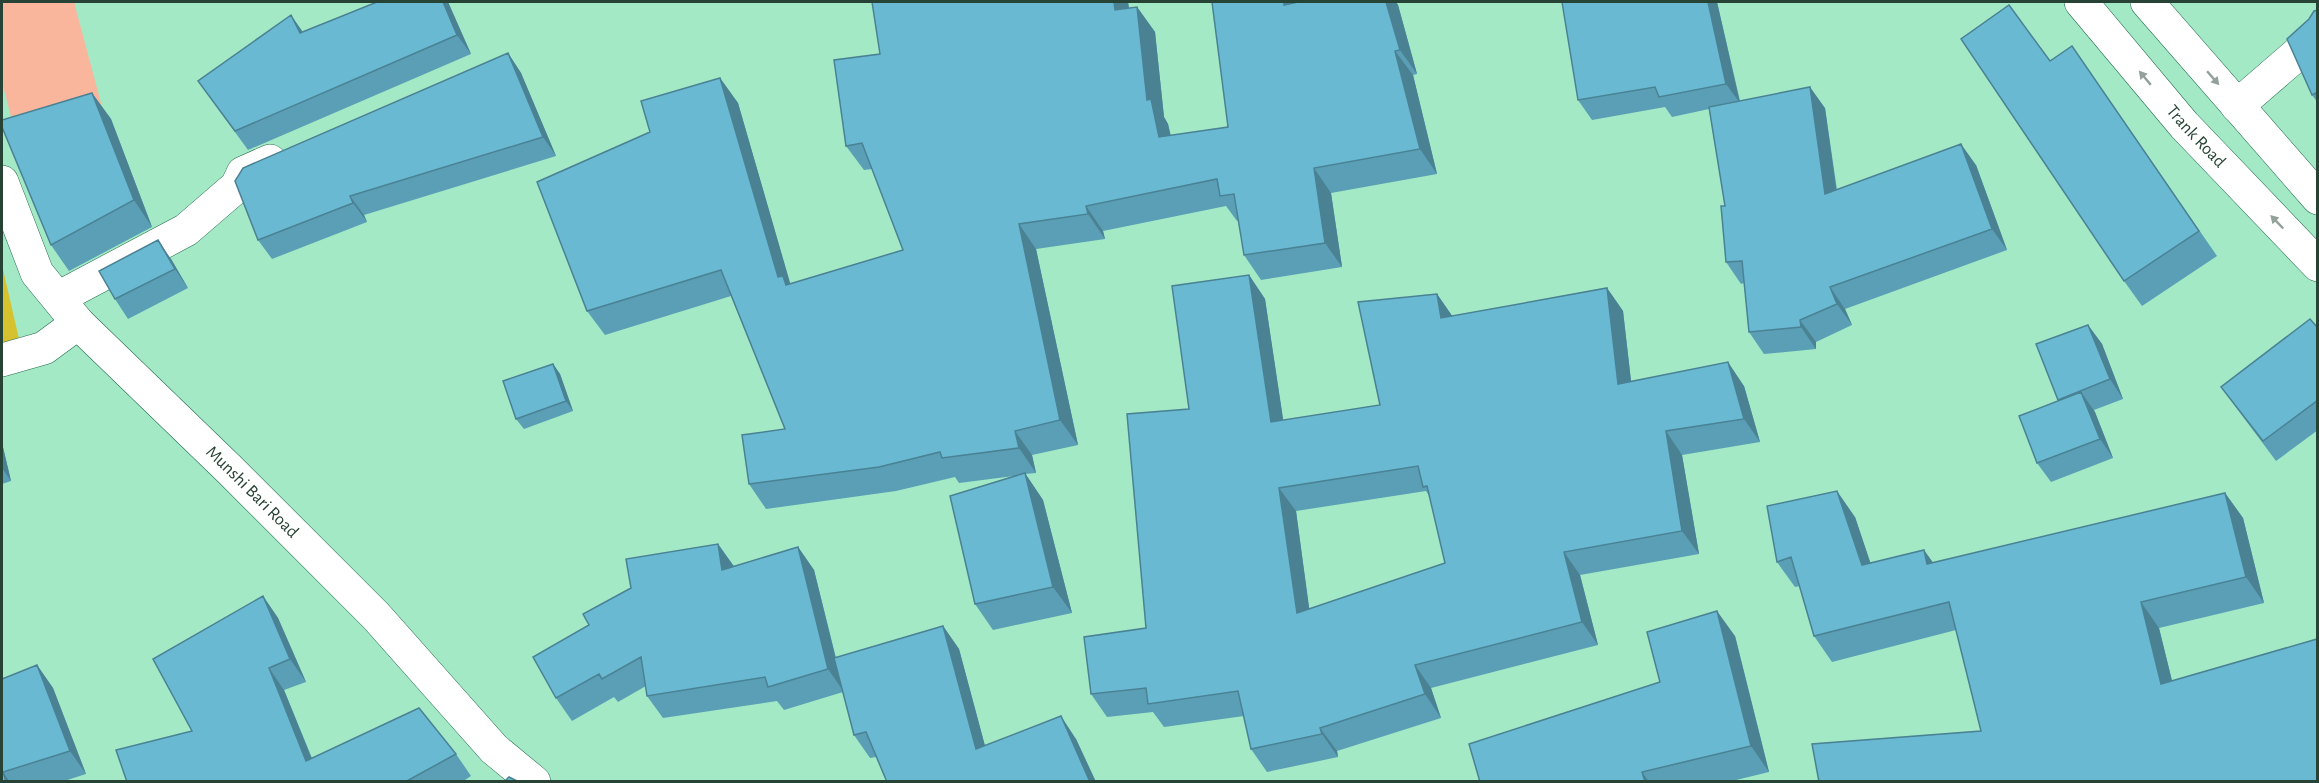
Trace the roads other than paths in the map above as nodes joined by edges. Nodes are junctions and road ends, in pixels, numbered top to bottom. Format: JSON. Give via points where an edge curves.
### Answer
{"nodes":[{"id":1,"x":2081,"y":2,"type":"edge"},
{"id":2,"x":2147,"y":2,"type":"edge"},
{"id":3,"x":2318,"y":36,"type":"edge"},
{"id":4,"x":2237,"y":106,"type":"junction"},
{"id":5,"x":294,"y":150,"type":"edge"},
{"id":6,"x":2,"y":182,"type":"edge"},
{"id":7,"x":2318,"y":198,"type":"edge"},
{"id":8,"x":2318,"y":264,"type":"edge"},
{"id":9,"x":58,"y":298,"type":"junction"},
{"id":10,"x":78,"y":323,"type":"junction"},
{"id":11,"x":2,"y":360,"type":"edge"},
{"id":12,"x":534,"y":782,"type":"edge"}],
"edges":[{"from":8,"to":1,"type":"street","name":"Trank Road","one_way":true,"via":[[2184,125]]},
{"from":2,"to":4,"type":"street","one_way":true},
{"from":3,"to":4,"type":"street"},
{"from":4,"to":7,"type":"street"},
{"from":5,"to":9,"type":"street","via":[[243,173],[237,186],[186,230]]},
{"from":6,"to":9,"type":"street","name":"Munshi Bari Road","via":[[37,273]]},
{"from":9,"to":10,"type":"street","name":"Munshi Bari Road"},
{"from":10,"to":11,"type":"street","via":[[44,348]]},
{"from":10,"to":12,"type":"street","name":"Munshi Bari Road","via":[[376,616],[494,749]]}]}
